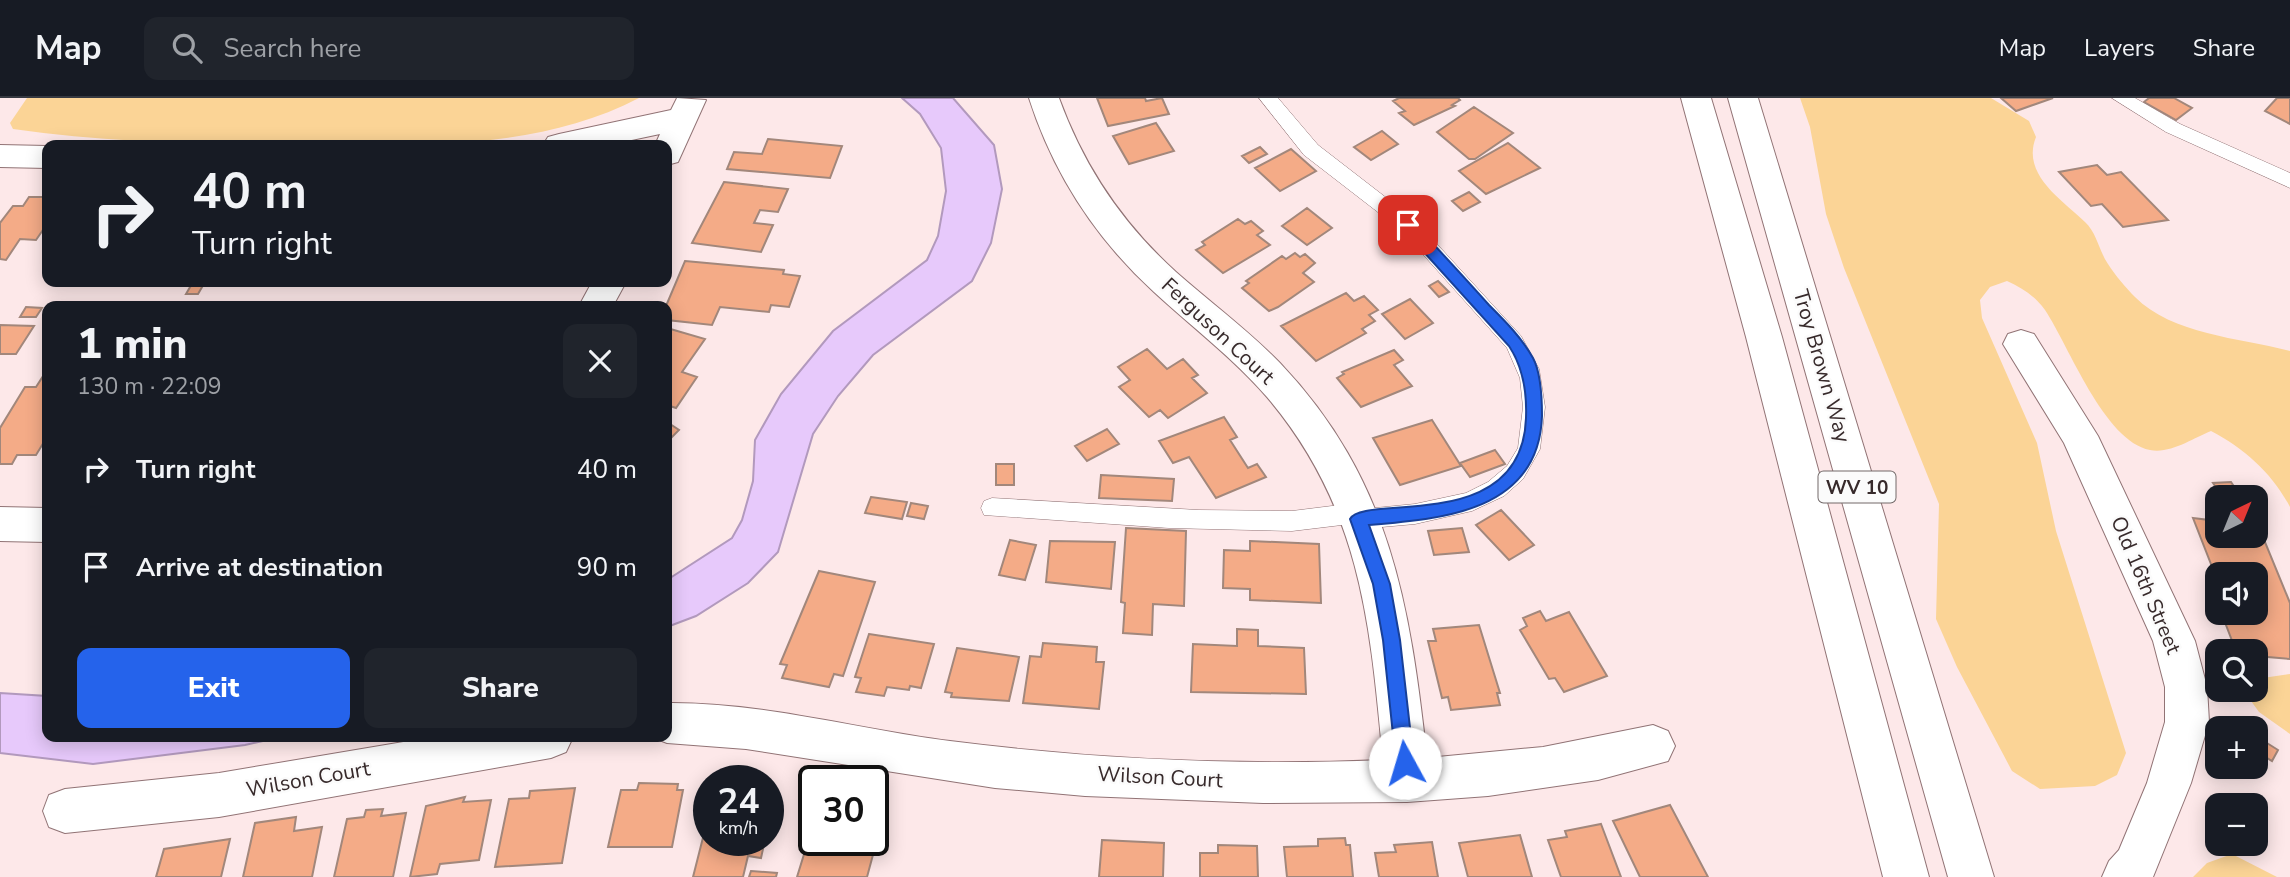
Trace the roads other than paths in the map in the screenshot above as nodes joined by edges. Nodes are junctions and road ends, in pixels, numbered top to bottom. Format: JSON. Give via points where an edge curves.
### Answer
{"nodes":[{"id":1,"x":1044,"y":98,"type":"edge"},
{"id":2,"x":1268,"y":98,"type":"edge"},
{"id":3,"x":1696,"y":98,"type":"edge"},
{"id":4,"x":1743,"y":98,"type":"edge"},
{"id":5,"x":2121,"y":98,"type":"edge"},
{"id":6,"x":688,"y":108,"type":"edge"},
{"id":7,"x":576,"y":140,"type":"edge"},
{"id":8,"x":672,"y":143,"type":"edge"},
{"id":9,"x":0,"y":156,"type":"edge"},
{"id":10,"x":42,"y":157,"type":"edge"},
{"id":11,"x":2290,"y":181,"type":"edge"},
{"id":12,"x":2021,"y":344,"type":"dead end"},
{"id":13,"x":992,"y":508,"type":"dead end"},
{"id":14,"x":1357,"y":516,"type":"junction"},
{"id":15,"x":0,"y":524,"type":"edge"},
{"id":16,"x":42,"y":525,"type":"edge"},
{"id":17,"x":672,"y":723,"type":"edge"},
{"id":18,"x":522,"y":742,"type":"edge"},
{"id":19,"x":1653,"y":746,"type":"dead end"},
{"id":20,"x":1407,"y":781,"type":"junction"},
{"id":21,"x":65,"y":811,"type":"dead end"},
{"id":22,"x":1906,"y":877,"type":"edge"},
{"id":23,"x":1971,"y":877,"type":"edge"},
{"id":24,"x":2125,"y":877,"type":"edge"}],
"edges":[{"from":1,"to":14,"type":"street","name":"Ferguson Court","via":[[1064,150],[1101,212],[1138,256],[1246,352],[1286,396],[1319,443]]},
{"from":2,"to":14,"type":"lane","via":[[1311,150],[1417,235],[1514,342],[1528,362],[1533,380],[1534,437],[1527,459],[1511,478],[1488,495],[1457,506],[1411,515]]},
{"from":3,"to":22,"type":"street","number":"WV 10"},
{"from":4,"to":23,"type":"street","name":"Troy Brown Way","number":"WV 10"},
{"from":5,"to":11,"type":"lane","via":[[2173,128]]},
{"from":6,"to":7,"type":"street"},
{"from":6,"to":8,"type":"street"},
{"from":9,"to":10,"type":"street"},
{"from":12,"to":24,"type":"street","name":"Old 16th Street","via":[[2079,436],[2174,641],[2186,687],[2187,722],[2169,783],[2135,866]]},
{"from":13,"to":14,"type":"lane","via":[[1143,519]]},
{"from":14,"to":20,"type":"street","name":"Ferguson Court","via":[[1381,584],[1392,640]]},
{"from":15,"to":16,"type":"street"},
{"from":17,"to":20,"type":"street","name":"Wilson Court","via":[[757,728],[875,751],[1012,769],[1286,782]]},
{"from":18,"to":21,"type":"street","name":"Wilson Court","via":[[219,795]]},
{"from":19,"to":20,"type":"street","name":"Wilson Court","via":[[1557,768]]}]}
